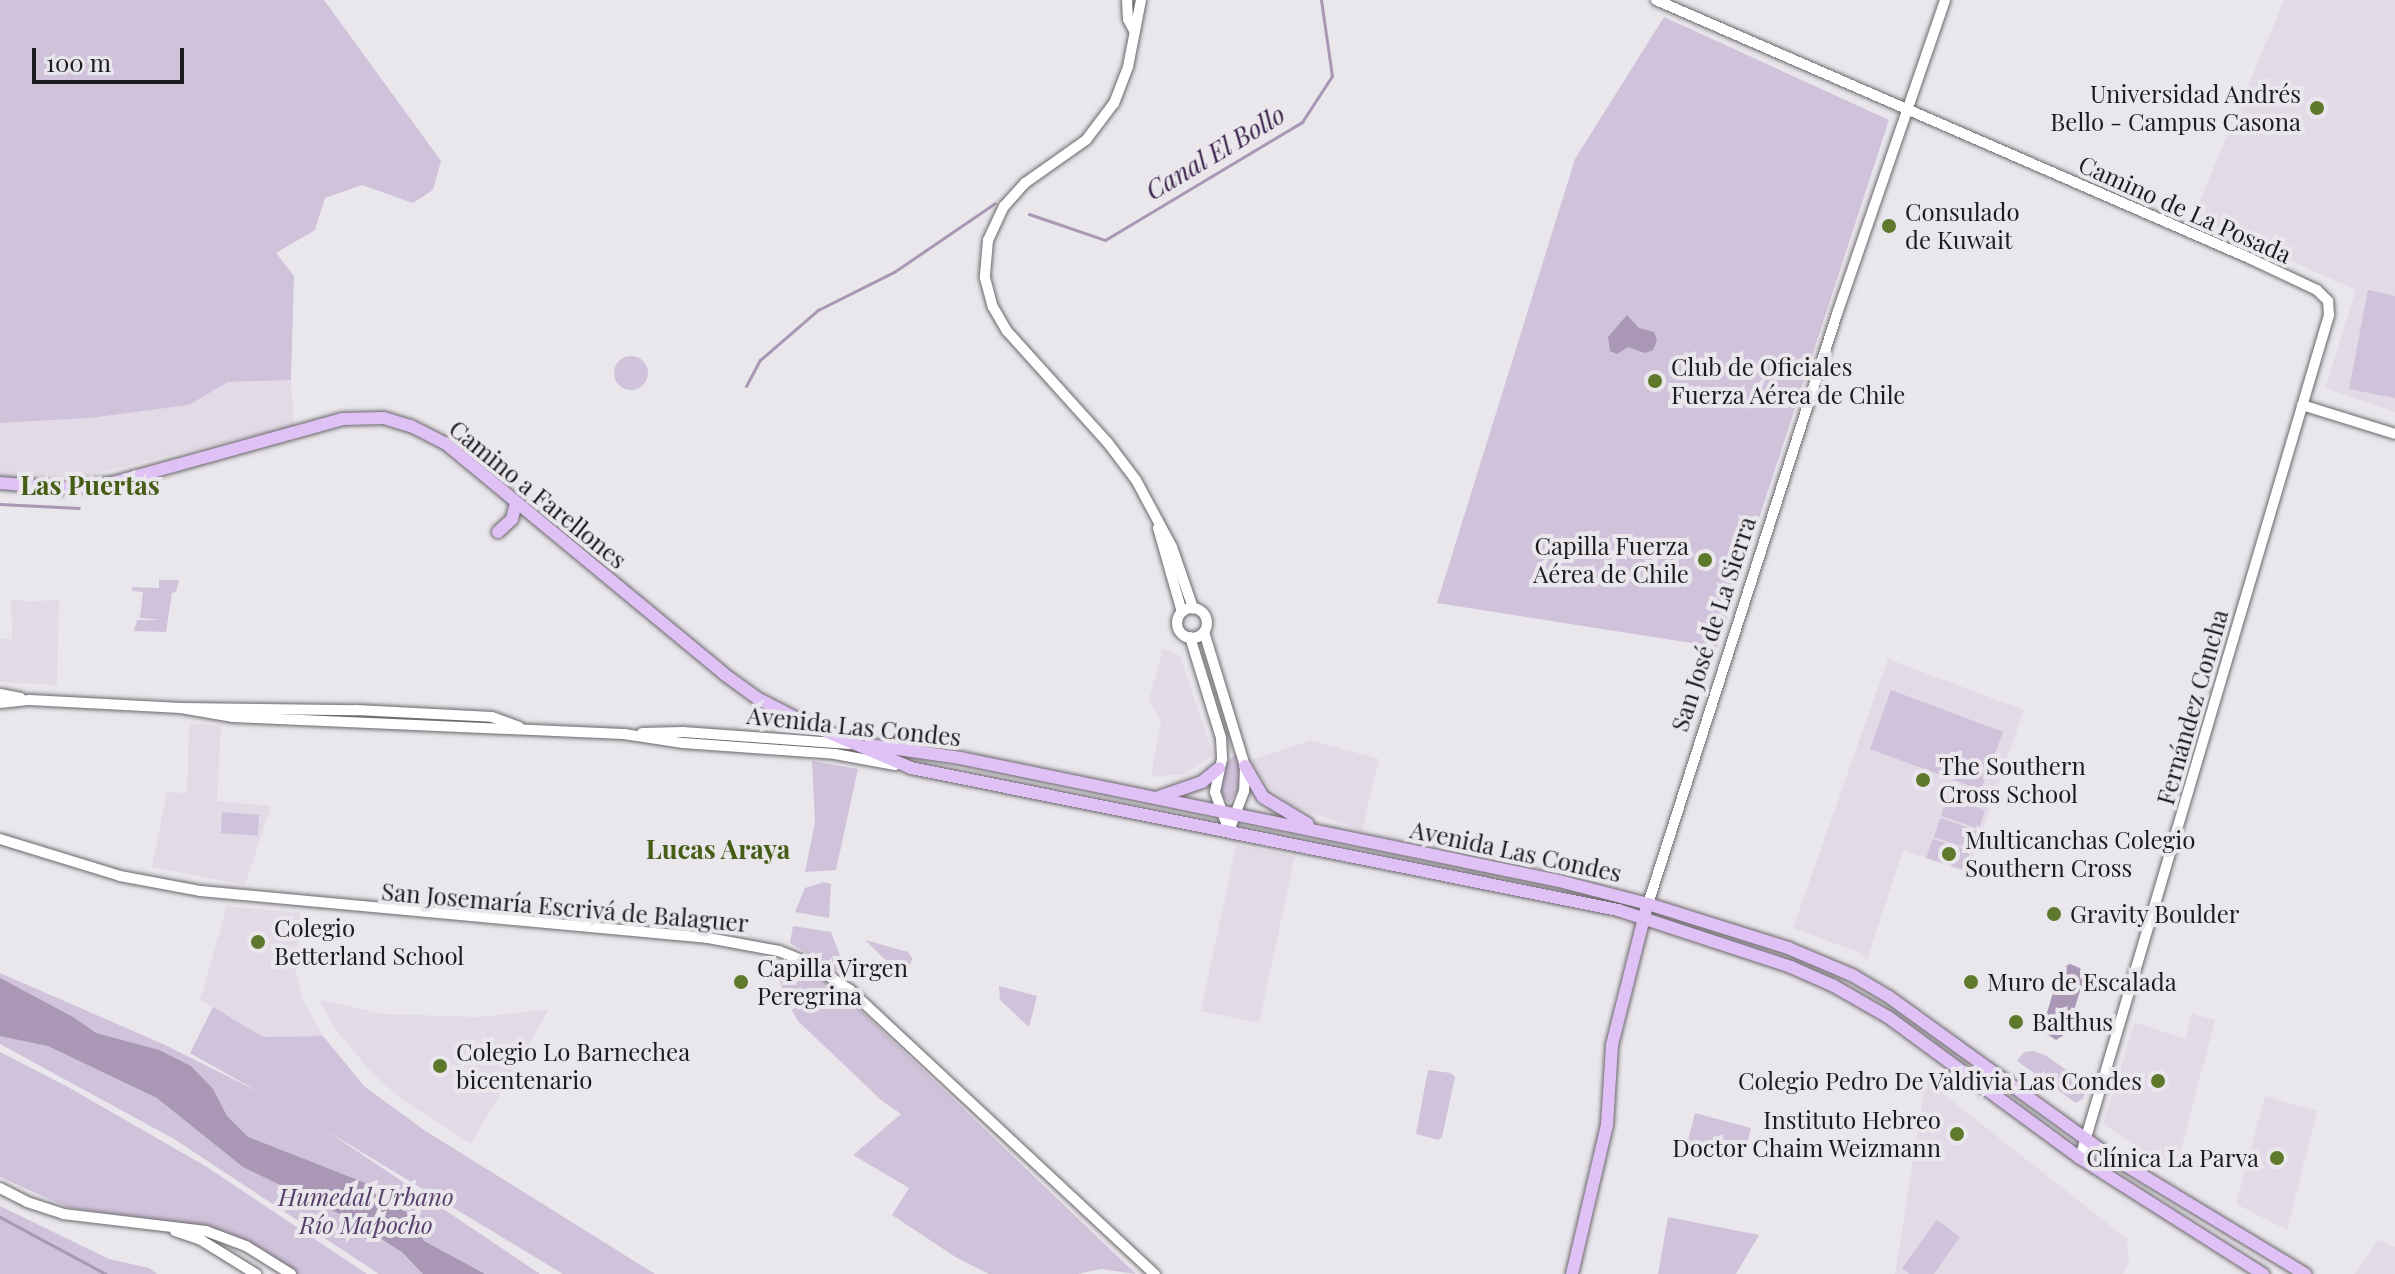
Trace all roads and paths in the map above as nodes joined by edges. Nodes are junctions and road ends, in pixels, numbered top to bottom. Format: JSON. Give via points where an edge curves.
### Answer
{"nodes":[{"id":1,"x":1127,"y":0,"type":"edge"},
{"id":2,"x":1141,"y":0,"type":"edge"},
{"id":3,"x":1656,"y":0,"type":"edge"},
{"id":4,"x":1945,"y":0,"type":"edge"},
{"id":5,"x":1134,"y":31,"type":"junction"},
{"id":6,"x":1908,"y":110,"type":"junction"},
{"id":7,"x":2302,"y":405,"type":"junction"},
{"id":8,"x":2395,"y":434,"type":"edge"},
{"id":9,"x":0,"y":483,"type":"edge"},
{"id":10,"x":516,"y":503,"type":"junction"},
{"id":11,"x":498,"y":532,"type":"dead end"},
{"id":12,"x":1187,"y":610,"type":"junction"},
{"id":13,"x":1204,"y":632,"type":"junction"},
{"id":14,"x":1190,"y":637,"type":"junction"},
{"id":15,"x":0,"y":694,"type":"edge"},
{"id":16,"x":30,"y":700,"type":"junction"},
{"id":17,"x":0,"y":703,"type":"edge"},
{"id":18,"x":624,"y":734,"type":"junction"},
{"id":19,"x":858,"y":744,"type":"junction"},
{"id":20,"x":1240,"y":753,"type":"junction"},
{"id":21,"x":1220,"y":764,"type":"junction"},
{"id":22,"x":1245,"y":766,"type":"junction"},
{"id":23,"x":911,"y":768,"type":"junction"},
{"id":24,"x":1156,"y":798,"type":"junction"},
{"id":25,"x":1220,"y":811,"type":"junction"},
{"id":26,"x":1237,"y":815,"type":"junction"},
{"id":27,"x":1229,"y":831,"type":"junction"},
{"id":28,"x":1325,"y":832,"type":"junction"},
{"id":29,"x":0,"y":839,"type":"edge"},
{"id":30,"x":1648,"y":904,"type":"junction"},
{"id":31,"x":1644,"y":917,"type":"junction"},
{"id":32,"x":2086,"y":1139,"type":"junction"},
{"id":33,"x":2080,"y":1158,"type":"junction"},
{"id":34,"x":0,"y":1188,"type":"edge"},
{"id":35,"x":2199,"y":1211,"type":"junction"},
{"id":36,"x":2173,"y":1218,"type":"junction"},
{"id":37,"x":161,"y":1227,"type":"junction"},
{"id":38,"x":256,"y":1274,"type":"edge"},
{"id":39,"x":291,"y":1274,"type":"edge"},
{"id":40,"x":1155,"y":1274,"type":"edge"},
{"id":41,"x":1572,"y":1274,"type":"edge"},
{"id":42,"x":2263,"y":1274,"type":"edge"},
{"id":43,"x":2305,"y":1274,"type":"edge"}],
"edges":[{"from":1,"to":5,"type":"street"},
{"from":2,"to":5,"type":"street"},
{"from":3,"to":6,"type":"street","name":"Camino de La Posada"},
{"from":4,"to":6,"type":"street","name":"San José de La Sierra"},
{"from":5,"to":12,"type":"street","via":[[1124,79],[1108,113],[1077,147],[1025,183],[1004,206],[988,240],[984,268],[989,297],[1002,323],[1136,480],[1176,555]]},
{"from":6,"to":7,"type":"street","name":"Camino de La Posada","via":[[2320,292],[2328,301],[2329,315]]},
{"from":6,"to":30,"type":"street","name":"San José de La Sierra","via":[[1748,584]]},
{"from":7,"to":8,"type":"street"},
{"from":7,"to":32,"type":"street","name":"Fernández Concha"},
{"from":9,"to":10,"type":"main road","name":"Camino a Farellones","via":[[61,488],[112,483],[270,436],[370,417],[398,421],[434,436]]},
{"from":10,"to":11,"type":"main road","via":[[512,519]]},
{"from":10,"to":19,"type":"main road","name":"Camino a Farellones","via":[[740,686],[802,721]]},
{"from":12,"to":13,"type":"street","via":[[1205,617]]},
{"from":12,"to":14,"type":"street","via":[[1177,620]]},
{"from":13,"to":14,"type":"street"},
{"from":13,"to":20,"type":"street"},
{"from":14,"to":21,"type":"street","via":[[1221,738]]},
{"from":15,"to":16,"type":"street","name":"Avenida Las Condes"},
{"from":16,"to":17,"type":"street","name":"Avenida Las Condes"},
{"from":16,"to":18,"type":"street","name":"Avenida Las Condes","via":[[492,717],[519,727]]},
{"from":18,"to":19,"type":"street","name":"Avenida Las Condes","via":[[683,732]]},
{"from":18,"to":23,"type":"street","name":"Avenida Las Condes","via":[[835,754]]},
{"from":19,"to":23,"type":"main road","name":"Camino a Farellones"},
{"from":19,"to":24,"type":"main road","name":"Avenida Las Condes","via":[[935,753]]},
{"from":20,"to":21,"type":"street","via":[[1229,751]]},
{"from":20,"to":22,"type":"street"},
{"from":21,"to":24,"type":"main road","via":[[1202,782]]},
{"from":21,"to":25,"type":"street","via":[[1215,792]]},
{"from":22,"to":26,"type":"street"},
{"from":22,"to":28,"type":"main road","via":[[1266,799]]},
{"from":23,"to":27,"type":"main road","name":"Avenida Las Condes"},
{"from":24,"to":25,"type":"main road","name":"Avenida Las Condes"},
{"from":25,"to":26,"type":"main road","name":"Avenida Las Condes"},
{"from":25,"to":27,"type":"street"},
{"from":26,"to":27,"type":"street"},
{"from":26,"to":28,"type":"main road","name":"Avenida Las Condes"},
{"from":27,"to":31,"type":"main road","name":"Avenida Las Condes"},
{"from":28,"to":30,"type":"main road","name":"Avenida Las Condes"},
{"from":29,"to":40,"type":"street","name":"San Josemaría Escrivá de Balaguer","via":[[120,876],[200,891],[708,938],[786,954],[850,990]]},
{"from":30,"to":31,"type":"main road","name":"San José de La Sierra"},
{"from":30,"to":32,"type":"main road","name":"Avenida Las Condes","via":[[1788,948],[1868,984]]},
{"from":31,"to":33,"type":"main road","name":"Avenida Las Condes","via":[[1834,986],[1888,1017]]},
{"from":31,"to":41,"type":"main road","name":"San José de La Sierra","via":[[1612,1045],[1607,1125]]},
{"from":32,"to":33,"type":"street","name":"Fernández Concha"},
{"from":32,"to":35,"type":"main road","name":"Avenida Las Condes"},
{"from":33,"to":36,"type":"main road","name":"Avenida Las Condes"},
{"from":34,"to":37,"type":"street","via":[[51,1211]]},
{"from":35,"to":36,"type":"main road"},
{"from":35,"to":43,"type":"main road","name":"Avenida Las Condes"},
{"from":36,"to":42,"type":"main road","name":"Avenida Las Condes"},
{"from":37,"to":38,"type":"street","via":[[201,1240]]},
{"from":37,"to":39,"type":"street","via":[[225,1237]]}]}
